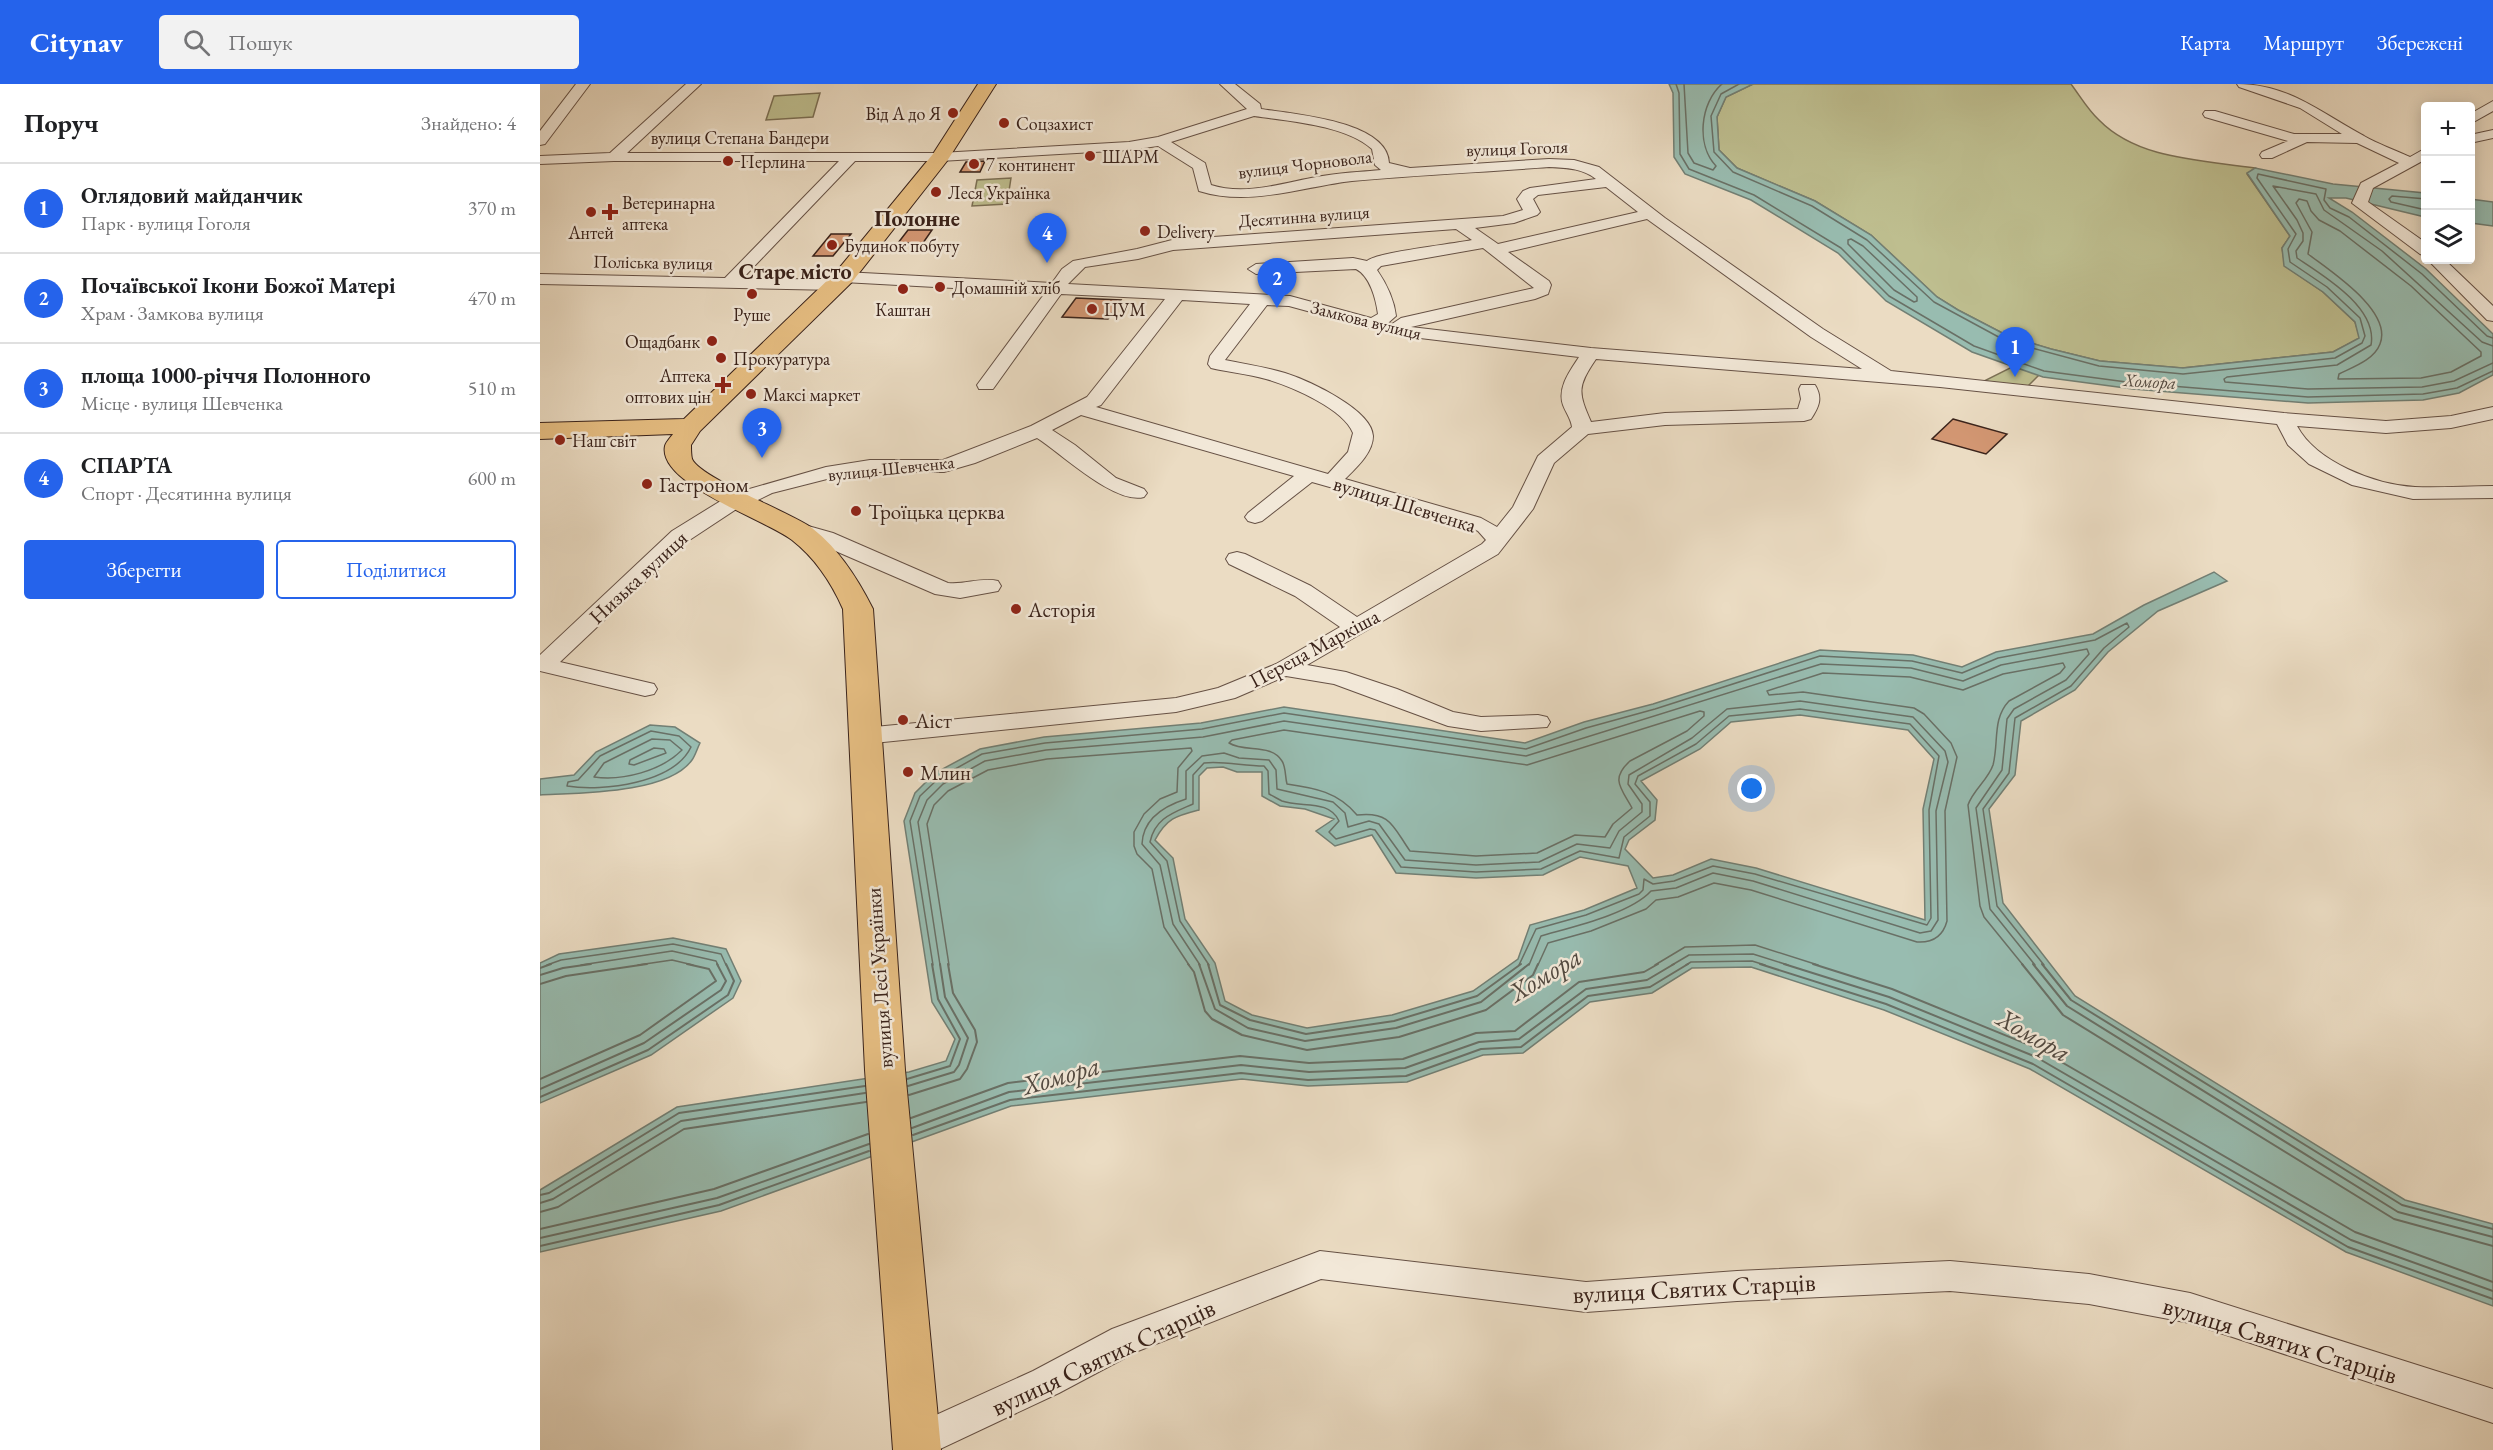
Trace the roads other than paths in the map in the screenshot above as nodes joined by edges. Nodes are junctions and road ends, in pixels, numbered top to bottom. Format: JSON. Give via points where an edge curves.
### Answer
{"nodes":[{"id":1,"x":583,"y":84,"type":"edge"},
{"id":2,"x":694,"y":84,"type":"edge"},
{"id":3,"x":987,"y":84,"type":"edge"},
{"id":4,"x":1227,"y":84,"type":"edge"},
{"id":5,"x":2244,"y":84,"type":"edge"},
{"id":6,"x":2493,"y":105,"type":"edge"},
{"id":7,"x":1253,"y":112,"type":"junction"},
{"id":8,"x":2210,"y":114,"type":"dead end"},
{"id":9,"x":2475,"y":118,"type":"edge"},
{"id":10,"x":2475,"y":123,"type":"edge"},
{"id":11,"x":2493,"y":128,"type":"edge"},
{"id":12,"x":2493,"y":134,"type":"edge"},
{"id":13,"x":2475,"y":138,"type":"edge"},
{"id":14,"x":2359,"y":139,"type":"junction"},
{"id":15,"x":2302,"y":140,"type":"junction"},
{"id":16,"x":540,"y":141,"type":"edge"},
{"id":17,"x":1160,"y":141,"type":"junction"},
{"id":18,"x":2267,"y":155,"type":"dead end"},
{"id":19,"x":2421,"y":155,"type":"edge"},
{"id":20,"x":852,"y":156,"type":"junction"},
{"id":21,"x":614,"y":157,"type":"junction"},
{"id":22,"x":940,"y":157,"type":"junction"},
{"id":23,"x":540,"y":160,"type":"edge"},
{"id":24,"x":1378,"y":170,"type":"junction"},
{"id":25,"x":1611,"y":182,"type":"junction"},
{"id":26,"x":1650,"y":214,"type":"junction"},
{"id":27,"x":1460,"y":224,"type":"junction"},
{"id":28,"x":1490,"y":246,"type":"junction"},
{"id":29,"x":2421,"y":248,"type":"edge"},
{"id":30,"x":2440,"y":264,"type":"edge"},
{"id":31,"x":1361,"y":266,"type":"junction"},
{"id":32,"x":1256,"y":269,"type":"dead end"},
{"id":33,"x":840,"y":281,"type":"junction"},
{"id":34,"x":542,"y":282,"type":"edge"},
{"id":35,"x":729,"y":283,"type":"junction"},
{"id":36,"x":1057,"y":289,"type":"junction"},
{"id":37,"x":1177,"y":295,"type":"junction"},
{"id":38,"x":1263,"y":299,"type":"junction"},
{"id":39,"x":2493,"y":316,"type":"edge"},
{"id":40,"x":1391,"y":323,"type":"junction"},
{"id":41,"x":1591,"y":353,"type":"junction"},
{"id":42,"x":1857,"y":358,"type":"junction"},
{"id":43,"x":1840,"y":375,"type":"junction"},
{"id":44,"x":1888,"y":378,"type":"junction"},
{"id":45,"x":1814,"y":381,"type":"junction"},
{"id":46,"x":986,"y":385,"type":"dead end"},
{"id":47,"x":1081,"y":409,"type":"junction"},
{"id":48,"x":2493,"y":413,"type":"edge"},
{"id":49,"x":2284,"y":419,"type":"junction"},
{"id":50,"x":691,"y":426,"type":"junction"},
{"id":51,"x":1582,"y":429,"type":"junction"},
{"id":52,"x":1038,"y":430,"type":"junction"},
{"id":53,"x":540,"y":431,"type":"edge"},
{"id":54,"x":1308,"y":475,"type":"junction"},
{"id":55,"x":1331,"y":482,"type":"junction"},
{"id":56,"x":2493,"y":492,"type":"edge"},
{"id":57,"x":1137,"y":493,"type":"dead end"},
{"id":58,"x":741,"y":499,"type":"junction"},
{"id":59,"x":1255,"y":517,"type":"dead end"},
{"id":60,"x":794,"y":528,"type":"junction"},
{"id":61,"x":1505,"y":532,"type":"junction"},
{"id":62,"x":1237,"y":559,"type":"dead end"},
{"id":63,"x":990,"y":586,"type":"dead end"},
{"id":64,"x":1356,"y":627,"type":"junction"},
{"id":65,"x":1312,"y":651,"type":"junction"},
{"id":66,"x":542,"y":665,"type":"edge"},
{"id":67,"x":1284,"y":669,"type":"junction"},
{"id":68,"x":1338,"y":677,"type":"junction"},
{"id":69,"x":645,"y":689,"type":"dead end"},
{"id":70,"x":1538,"y":723,"type":"dead end"},
{"id":71,"x":864,"y":736,"type":"junction"},
{"id":72,"x":2493,"y":1406,"type":"edge"},
{"id":73,"x":917,"y":1446,"type":"edge"}],
"edges":[{"from":1,"to":16,"type":"street"},
{"from":2,"to":21,"type":"street"},
{"from":3,"to":22,"type":"main road","name":"вулиця Лесі Українки"},
{"from":4,"to":7,"type":"street","via":[[1255,107]]},
{"from":5,"to":14,"type":"street","via":[[2305,105]]},
{"from":6,"to":9,"type":"street"},
{"from":7,"to":17,"type":"street"},
{"from":7,"to":24,"type":"street","via":[[1361,136],[1377,146],[1383,156]]},
{"from":8,"to":15,"type":"street"},
{"from":10,"to":11,"type":"street"},
{"from":12,"to":13,"type":"street"},
{"from":14,"to":15,"type":"street"},
{"from":14,"to":19,"type":"street"},
{"from":15,"to":18,"type":"street"},
{"from":17,"to":22,"type":"street"},
{"from":17,"to":24,"type":"street","name":"вулиця Чорновола","via":[[1200,166],[1204,188],[1210,191],[1273,190]]},
{"from":19,"to":29,"type":"street","via":[[2366,186],[2361,203]]},
{"from":20,"to":21,"type":"street","name":"вулиця Степана Бандери"},
{"from":20,"to":22,"type":"street","name":"вулиця Степана Бандери"},
{"from":20,"to":35,"type":"street"},
{"from":21,"to":23,"type":"street","name":"вулиця Степана Бандери"},
{"from":22,"to":33,"type":"main road","name":"вулиця Лесі Українки"},
{"from":24,"to":25,"type":"street","name":"вулиця Гоголя","via":[[1410,172],[1558,163],[1584,166]]},
{"from":25,"to":26,"type":"street","name":"вулиця Гоголя"},
{"from":25,"to":27,"type":"street","name":"Десятинна вулиця","via":[[1535,191],[1525,199],[1532,212],[1526,215]]},
{"from":26,"to":28,"type":"street","via":[[1570,234]]},
{"from":26,"to":42,"type":"street","name":"вулиця Гоголя"},
{"from":27,"to":28,"type":"street"},
{"from":27,"to":36,"type":"street","name":"Десятинна вулиця","via":[[1172,244],[1079,264]]},
{"from":28,"to":31,"type":"street"},
{"from":28,"to":40,"type":"street","via":[[1543,285],[1542,290]]},
{"from":30,"to":39,"type":"street"},
{"from":31,"to":32,"type":"street"},
{"from":31,"to":40,"type":"street","via":[[1388,308]]},
{"from":33,"to":35,"type":"street","name":"Поліська вулиця"},
{"from":33,"to":36,"type":"street","name":"Замкова вулиця"},
{"from":33,"to":50,"type":"main road","name":"вулиця Лесі Українки"},
{"from":34,"to":35,"type":"street","name":"Поліська вулиця"},
{"from":36,"to":37,"type":"street","name":"Замкова вулиця"},
{"from":36,"to":46,"type":"street"},
{"from":37,"to":38,"type":"street","name":"Замкова вулиця"},
{"from":37,"to":47,"type":"street","name":"вулиця Шевченка","via":[[1094,401]]},
{"from":38,"to":40,"type":"street","name":"Замкова вулиця","via":[[1290,301]]},
{"from":38,"to":55,"type":"street","via":[[1216,360],[1217,364],[1289,380],[1359,422],[1363,433],[1360,450]]},
{"from":40,"to":41,"type":"street","name":"Замкова вулиця"},
{"from":41,"to":45,"type":"street","name":"Замкова вулиця","via":[[1729,365]]},
{"from":41,"to":51,"type":"street","via":[[1570,391]]},
{"from":42,"to":43,"type":"street","via":[[1858,365]]},
{"from":42,"to":44,"type":"street","name":"вулиця Гоголя"},
{"from":43,"to":44,"type":"street"},
{"from":43,"to":45,"type":"street"},
{"from":44,"to":49,"type":"street"},
{"from":45,"to":51,"type":"street","name":"Переца Маркіша","via":[[1810,406],[1804,415],[1661,418]]},
{"from":47,"to":52,"type":"street","name":"вулиця Шевченка"},
{"from":47,"to":54,"type":"street","name":"вулиця Шевченка"},
{"from":48,"to":49,"type":"street","via":[[2443,423],[2386,427]]},
{"from":49,"to":56,"type":"street","via":[[2295,441],[2316,460],[2359,481],[2413,493]]},
{"from":50,"to":53,"type":"main road"},
{"from":50,"to":58,"type":"main road","name":"вулиця Лесі Українки","via":[[678,445],[681,462],[695,476]]},
{"from":51,"to":61,"type":"street","name":"Переца Маркіша","via":[[1545,460],[1523,509]]},
{"from":52,"to":57,"type":"street","via":[[1109,482]]},
{"from":52,"to":58,"type":"street","name":"вулиця Шевченка","via":[[944,466],[870,466],[837,471]]},
{"from":54,"to":55,"type":"street","name":"вулиця Шевченка"},
{"from":54,"to":59,"type":"street","name":"вулиця Шевченка"},
{"from":55,"to":61,"type":"street","name":"вулиця Шевченка"},
{"from":58,"to":60,"type":"main road","name":"вулиця Лесі Українки"},
{"from":58,"to":66,"type":"street","name":"Низька вулиця","via":[[680,536]]},
{"from":60,"to":63,"type":"street","name":"вулиця Лесі Українки","via":[[943,589],[960,591]]},
{"from":60,"to":71,"type":"main road","name":"вулиця Лесі Українки","via":[[848,585],[858,609]]},
{"from":61,"to":64,"type":"street","name":"Переца Маркіша","via":[[1490,549]]},
{"from":62,"to":64,"type":"street","via":[[1304,591]]},
{"from":64,"to":65,"type":"street","name":"Переца Маркіша"},
{"from":65,"to":67,"type":"street","name":"Переца Маркіша"},
{"from":65,"to":68,"type":"street","via":[[1320,665]]},
{"from":66,"to":69,"type":"street","name":"Низька вулиця"},
{"from":67,"to":68,"type":"street"},
{"from":67,"to":71,"type":"street","name":"Переца Маркіша","via":[[1226,693],[1176,705]]},
{"from":68,"to":70,"type":"street","via":[[1448,719],[1481,724]]},
{"from":71,"to":73,"type":"main road","name":"вулиця Лесі Українки","via":[[892,1169]]},
{"from":72,"to":73,"type":"street","name":"вулиця Святих Старців","via":[[2190,1308],[2089,1289],[1950,1276],[1586,1297],[1320,1265],[1125,1340]]}]}
